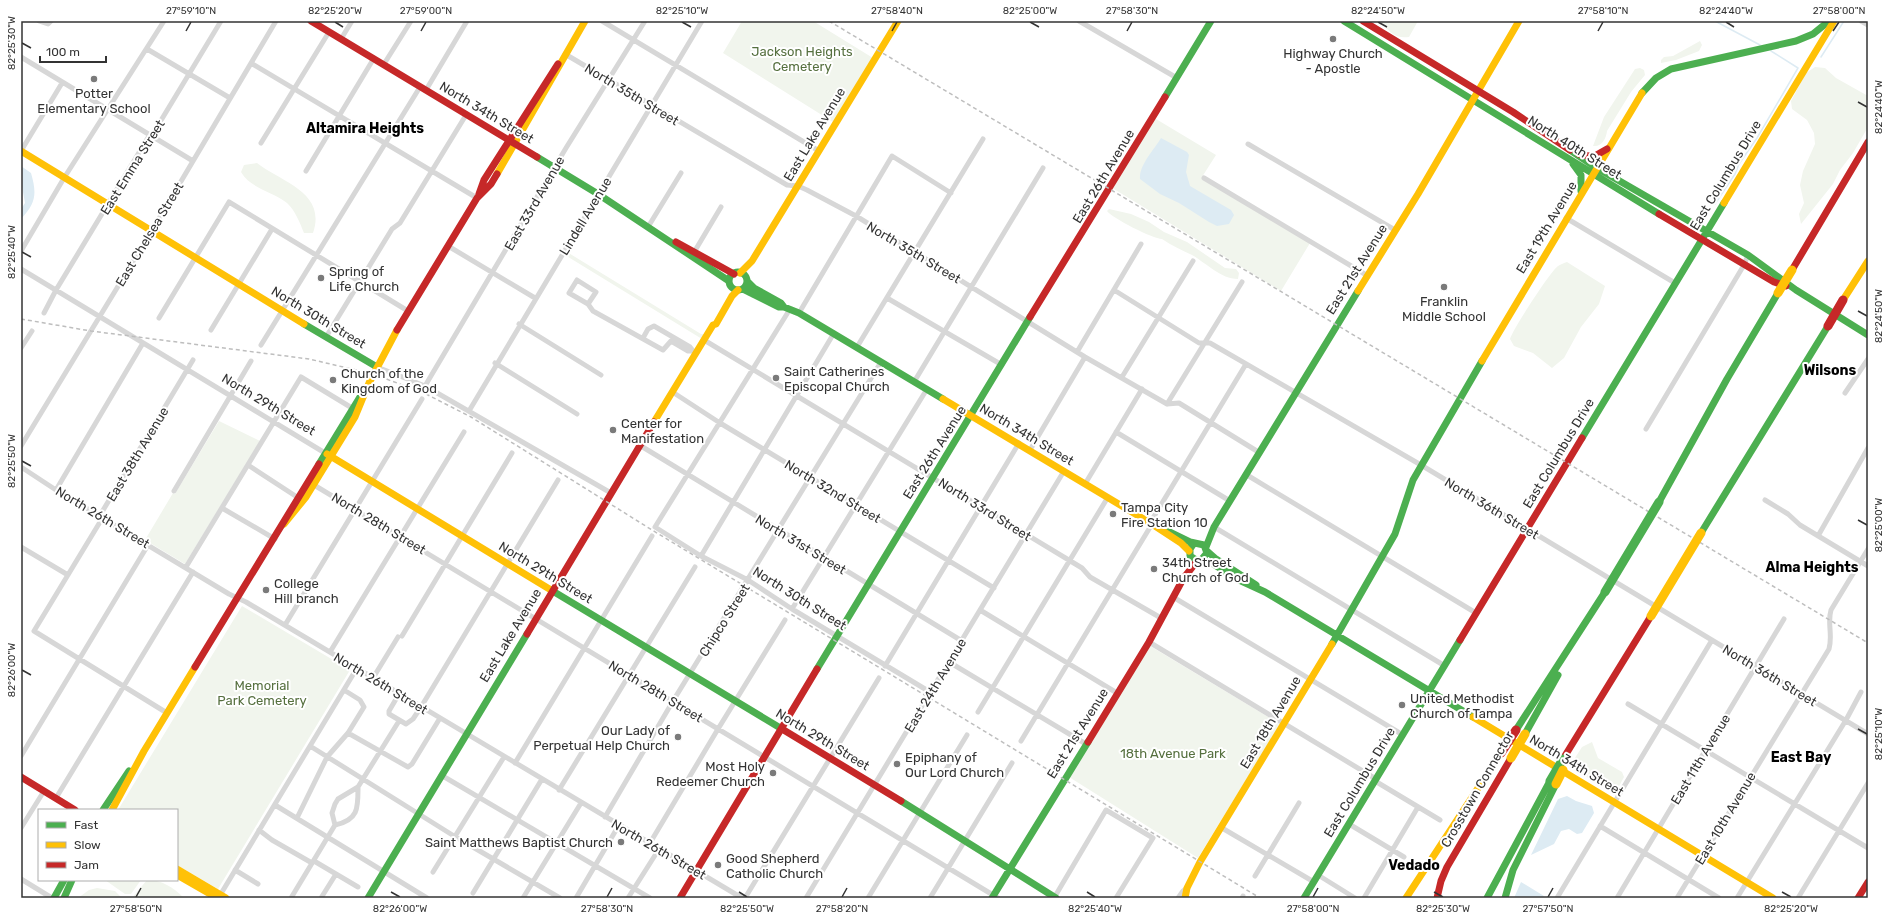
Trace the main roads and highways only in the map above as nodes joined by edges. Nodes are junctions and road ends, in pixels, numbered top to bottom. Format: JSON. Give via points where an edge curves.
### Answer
{"nodes":[{"id":1,"x":311,"y":21,"type":"edge"},
{"id":2,"x":585,"y":21,"type":"edge"},
{"id":3,"x":898,"y":21,"type":"edge"},
{"id":4,"x":1211,"y":21,"type":"edge"},
{"id":5,"x":1344,"y":21,"type":"edge"},
{"id":6,"x":1362,"y":21,"type":"edge"},
{"id":7,"x":1519,"y":21,"type":"edge"},
{"id":8,"x":1829,"y":21,"type":"edge"},
{"id":9,"x":1834,"y":21,"type":"edge"},
{"id":10,"x":1812,"y":34,"type":"junction"},
{"id":11,"x":1819,"y":45,"type":"junction"},
{"id":12,"x":1418,"y":60,"type":"junction"},
{"id":13,"x":1476,"y":95,"type":"junction"},
{"id":14,"x":512,"y":142,"type":"junction"},
{"id":15,"x":1868,"y":142,"type":"edge"},
{"id":16,"x":1608,"y":148,"type":"junction"},
{"id":17,"x":1868,"y":149,"type":"edge"},
{"id":18,"x":21,"y":151,"type":"edge"},
{"id":19,"x":1573,"y":157,"type":"junction"},
{"id":20,"x":1595,"y":171,"type":"junction"},
{"id":21,"x":1841,"y":189,"type":"junction"},
{"id":22,"x":1581,"y":194,"type":"junction"},
{"id":23,"x":1707,"y":231,"type":"junction"},
{"id":24,"x":1701,"y":240,"type":"junction"},
{"id":25,"x":1868,"y":261,"type":"edge"},
{"id":26,"x":739,"y":282,"type":"junction"},
{"id":27,"x":1796,"y":290,"type":"junction"},
{"id":28,"x":1868,"y":334,"type":"edge"},
{"id":29,"x":377,"y":367,"type":"junction"},
{"id":30,"x":369,"y":383,"type":"junction"},
{"id":31,"x":972,"y":416,"type":"junction"},
{"id":32,"x":328,"y":455,"type":"junction"},
{"id":33,"x":284,"y":524,"type":"junction"},
{"id":34,"x":1198,"y":552,"type":"junction"},
{"id":35,"x":1382,"y":557,"type":"joint"},
{"id":36,"x":552,"y":591,"type":"junction"},
{"id":37,"x":1337,"y":634,"type":"junction"},
{"id":38,"x":1430,"y":691,"type":"junction"},
{"id":39,"x":782,"y":730,"type":"junction"},
{"id":40,"x":1521,"y":732,"type":"junction"},
{"id":41,"x":144,"y":751,"type":"junction"},
{"id":42,"x":21,"y":777,"type":"edge"},
{"id":43,"x":1553,"y":783,"type":"junction"},
{"id":44,"x":73,"y":809,"type":"edge"},
{"id":45,"x":104,"y":809,"type":"edge"},
{"id":46,"x":113,"y":809,"type":"edge"},
{"id":47,"x":178,"y":870,"type":"edge"},
{"id":48,"x":1009,"y":870,"type":"junction"},
{"id":49,"x":178,"y":876,"type":"edge"},
{"id":50,"x":63,"y":881,"type":"edge"},
{"id":51,"x":72,"y":881,"type":"edge"},
{"id":52,"x":1868,"y":882,"type":"edge"},
{"id":53,"x":220,"y":897,"type":"edge"},
{"id":54,"x":994,"y":897,"type":"edge"},
{"id":55,"x":53,"y":898,"type":"edge"},
{"id":56,"x":64,"y":898,"type":"edge"},
{"id":57,"x":368,"y":898,"type":"edge"},
{"id":58,"x":680,"y":898,"type":"edge"},
{"id":59,"x":1055,"y":898,"type":"edge"},
{"id":60,"x":1185,"y":898,"type":"edge"},
{"id":61,"x":1304,"y":898,"type":"edge"},
{"id":62,"x":1406,"y":898,"type":"edge"},
{"id":63,"x":1437,"y":898,"type":"edge"},
{"id":64,"x":1487,"y":898,"type":"edge"},
{"id":65,"x":1506,"y":898,"type":"edge"},
{"id":66,"x":1773,"y":898,"type":"edge"},
{"id":67,"x":1858,"y":898,"type":"edge"}],
"edges":[{"from":1,"to":14,"type":"main road","name":"North 34th Street"},
{"from":2,"to":14,"type":"main road","via":[[565,54],[557,74]]},
{"from":3,"to":26,"type":"main road","name":"East Lake Avenue"},
{"from":4,"to":31,"type":"main road","name":"East 26th Avenue"},
{"from":5,"to":12,"type":"main road","name":"North 40th Street"},
{"from":6,"to":12,"type":"main road","name":"North 40th Street"},
{"from":7,"to":13,"type":"main road","name":"East 21st Avenue"},
{"from":8,"to":10,"type":"main road","name":"East 19th Avenue"},
{"from":9,"to":11,"type":"main road","name":"East Columbus Drive"},
{"from":10,"to":11,"type":"main road"},
{"from":10,"to":16,"type":"main road","name":"East 19th Avenue","via":[[1785,44],[1679,67],[1663,73],[1650,83],[1639,97]]},
{"from":11,"to":23,"type":"main road","name":"East Columbus Drive"},
{"from":12,"to":13,"type":"main road","name":"North 40th Street"},
{"from":13,"to":19,"type":"main road","name":"North 40th Street"},
{"from":13,"to":34,"type":"main road","name":"East 21st Avenue"},
{"from":14,"to":26,"type":"main road","name":"North 34th Street"},
{"from":14,"to":29,"type":"main road","via":[[491,184],[478,198],[448,246]]},
{"from":15,"to":21,"type":"main road"},
{"from":16,"to":19,"type":"main road","via":[[1592,156]]},
{"from":16,"to":20,"type":"main road","name":"East 19th Avenue"},
{"from":17,"to":21,"type":"main road"},
{"from":18,"to":29,"type":"main road","name":"North 30th Street"},
{"from":19,"to":20,"type":"main road","name":"North 40th Street"},
{"from":19,"to":22,"type":"main road","via":[[1581,175]]},
{"from":20,"to":22,"type":"main road","name":"East 19th Avenue"},
{"from":20,"to":23,"type":"main road","name":"North 40th Street"},
{"from":20,"to":24,"type":"main road","name":"North 40th Street"},
{"from":21,"to":40,"type":"main road","bridge":true,"via":[[1727,379],[1659,502]]},
{"from":22,"to":35,"type":"main road","name":"East 19th Avenue","via":[[1421,465],[1413,480],[1395,534]]},
{"from":23,"to":24,"type":"main road","name":"East Columbus Drive"},
{"from":23,"to":27,"type":"main road","name":"North 40th Street","via":[[1748,255]]},
{"from":24,"to":27,"type":"main road","name":"North 40th Street","via":[[1774,282]]},
{"from":24,"to":38,"type":"main road","name":"East Columbus Drive"},
{"from":25,"to":43,"type":"main road","bridge":true,"via":[[1611,682]]},
{"from":26,"to":31,"type":"main road","name":"North 34th Street","via":[[834,333]]},
{"from":26,"to":36,"type":"main road","name":"East Lake Avenue"},
{"from":27,"to":28,"type":"main road","name":"North 40th Street"},
{"from":29,"to":30,"type":"main road"},
{"from":30,"to":32,"type":"main road","via":[[352,408]]},
{"from":30,"to":32,"type":"main road","via":[[355,417]]},
{"from":31,"to":34,"type":"main road","name":"North 34th Street","via":[[1108,497],[1158,531]]},
{"from":31,"to":39,"type":"main road","name":"East 26th Avenue","via":[[900,531]]},
{"from":32,"to":33,"type":"main road","via":[[297,497]]},
{"from":32,"to":33,"type":"main road","via":[[314,485]]},
{"from":32,"to":36,"type":"main road","name":"North 29th Street"},
{"from":33,"to":41,"type":"main road"},
{"from":34,"to":37,"type":"main road","name":"North 34th Street","via":[[1213,557],[1242,574],[1266,592]]},
{"from":34,"to":48,"type":"main road","name":"East 21st Avenue","via":[[1148,642]]},
{"from":35,"to":37,"type":"main road","name":"East 18th Avenue"},
{"from":36,"to":39,"type":"main road","name":"North 29th Street"},
{"from":36,"to":57,"type":"main road","name":"East Lake Avenue"},
{"from":37,"to":38,"type":"main road","name":"North 34th Street"},
{"from":37,"to":60,"type":"main road","name":"East 18th Avenue","via":[[1187,888]]},
{"from":38,"to":61,"type":"main road","name":"East Columbus Drive"},
{"from":38,"to":66,"type":"main road","name":"North 34th Street"},
{"from":39,"to":48,"type":"main road","name":"North 29th Street","via":[[965,840]]},
{"from":39,"to":58,"type":"main road","name":"East 26th Avenue"},
{"from":40,"to":62,"type":"main road","bridge":true,"via":[[1501,753]]},
{"from":40,"to":63,"type":"main road","name":"Crosstown Connector","bridge":true,"via":[[1511,758],[1441,881]]},
{"from":41,"to":45,"type":"main road"},
{"from":41,"to":46,"type":"main road"},
{"from":42,"to":44,"type":"main road"},
{"from":43,"to":64,"type":"main road","via":[[1531,814]]},
{"from":43,"to":65,"type":"main road","via":[[1513,870]]},
{"from":47,"to":53,"type":"main road"},
{"from":48,"to":54,"type":"main road","name":"East 21st Avenue"},
{"from":48,"to":59,"type":"main road","name":"North 29th Street"},
{"from":49,"to":53,"type":"main road"},
{"from":50,"to":55,"type":"main road"},
{"from":51,"to":56,"type":"main road"},
{"from":52,"to":67,"type":"main road"}]}
